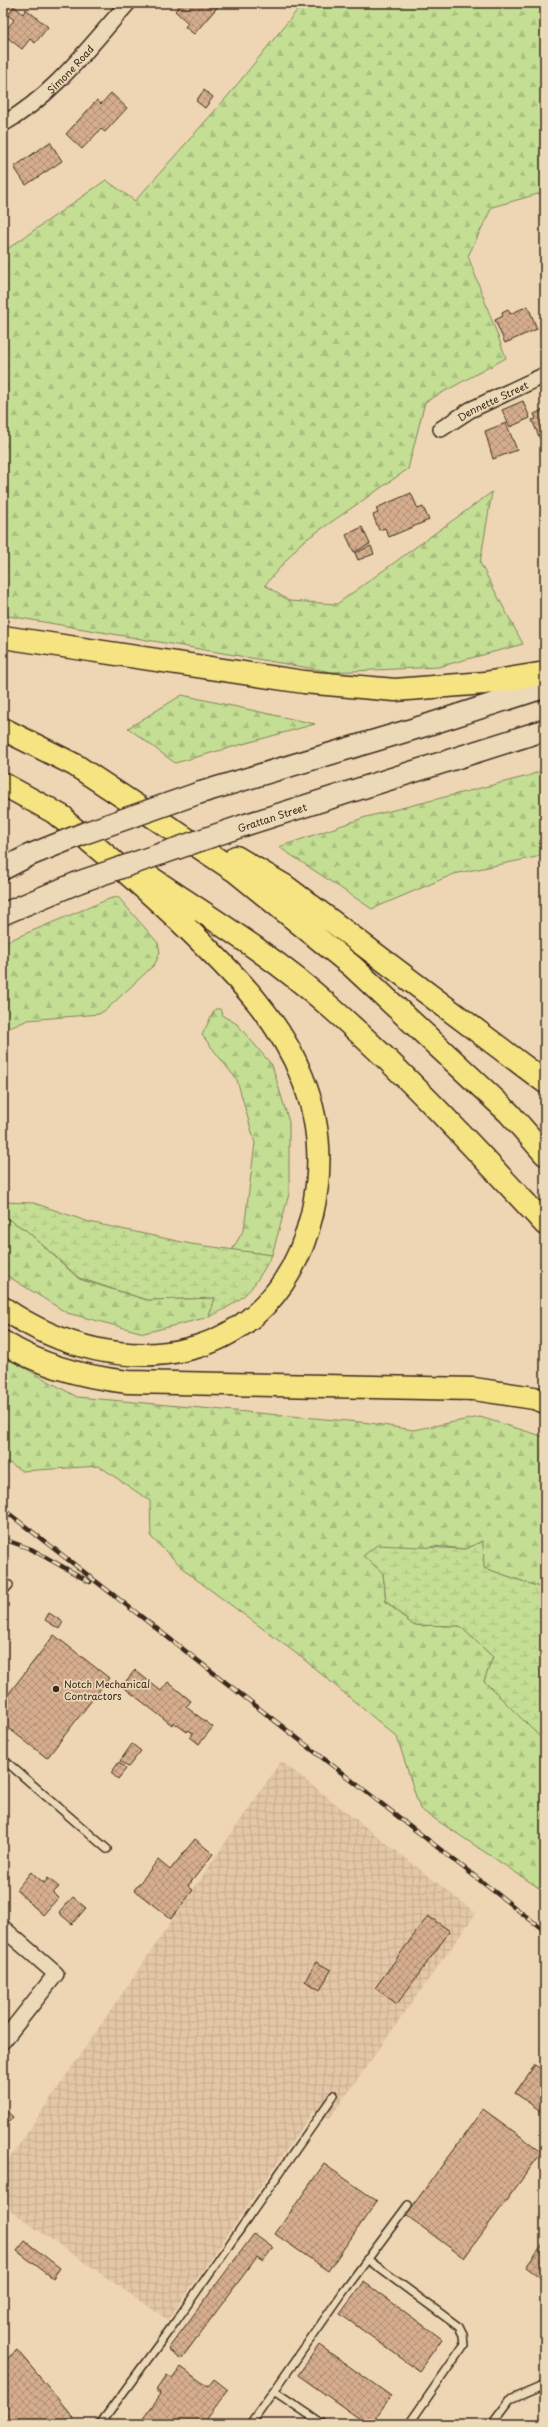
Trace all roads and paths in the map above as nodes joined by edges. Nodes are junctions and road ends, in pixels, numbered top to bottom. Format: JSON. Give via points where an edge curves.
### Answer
{"nodes":[{"id":1,"x":128,"y":3,"type":"edge"},
{"id":2,"x":3,"y":124,"type":"edge"},
{"id":3,"x":545,"y":375,"type":"edge"},
{"id":4,"x":441,"y":429,"type":"dead end"},
{"id":5,"x":3,"y":638,"type":"edge"},
{"id":6,"x":545,"y":673,"type":"edge"},
{"id":7,"x":545,"y":687,"type":"edge"},
{"id":8,"x":3,"y":729,"type":"edge"},
{"id":9,"x":545,"y":730,"type":"edge"},
{"id":10,"x":3,"y":784,"type":"edge"},
{"id":11,"x":112,"y":788,"type":"junction"},
{"id":12,"x":50,"y":809,"type":"junction"},
{"id":13,"x":3,"y":869,"type":"edge"},
{"id":14,"x":3,"y":914,"type":"edge"},
{"id":15,"x":545,"y":1082,"type":"edge"},
{"id":16,"x":545,"y":1154,"type":"edge"},
{"id":17,"x":545,"y":1224,"type":"edge"},
{"id":18,"x":3,"y":1308,"type":"edge"},
{"id":19,"x":3,"y":1342,"type":"edge"},
{"id":20,"x":545,"y":1402,"type":"edge"},
{"id":21,"x":9,"y":1584,"type":"dead end"},
{"id":22,"x":3,"y":1592,"type":"edge"},
{"id":23,"x":3,"y":1759,"type":"edge"},
{"id":24,"x":107,"y":1849,"type":"dead end"},
{"id":25,"x":3,"y":1928,"type":"edge"},
{"id":26,"x":3,"y":2041,"type":"edge"},
{"id":27,"x":334,"y":2095,"type":"dead end"},
{"id":28,"x":408,"y":2205,"type":"dead end"},
{"id":29,"x":367,"y":2259,"type":"junction"},
{"id":30,"x":545,"y":2384,"type":"edge"},
{"id":31,"x":274,"y":2391,"type":"junction"},
{"id":32,"x":100,"y":2424,"type":"edge"},
{"id":33,"x":251,"y":2424,"type":"edge"},
{"id":34,"x":323,"y":2424,"type":"edge"},
{"id":35,"x":409,"y":2424,"type":"edge"},
{"id":36,"x":492,"y":2424,"type":"edge"}],
"edges":[{"from":1,"to":2,"type":"street","name":"Simone Road","via":[[58,83],[36,103]]},
{"from":3,"to":4,"type":"street","name":"Dennette Street","via":[[470,410]]},
{"from":5,"to":6,"type":"highway","via":[[304,682],[395,690],[485,683]]},
{"from":7,"to":13,"type":"main road","bridge":true,"via":[[199,793],[85,833]]},
{"from":8,"to":11,"type":"highway","via":[[69,762]]},
{"from":9,"to":14,"type":"main road","name":"Grattan Street","bridge":true,"via":[[245,825],[79,882]]},
{"from":10,"to":12,"type":"highway"},
{"from":11,"to":15,"type":"highway","via":[[285,886]]},
{"from":11,"to":16,"type":"highway","via":[[235,871],[353,967],[509,1113]]},
{"from":12,"to":17,"type":"highway","via":[[256,948],[327,1004],[392,1062]]},
{"from":12,"to":18,"type":"highway","via":[[123,867],[216,956],[270,1017],[296,1061],[310,1098],[318,1133],[318,1183],[304,1240],[280,1286],[244,1323],[202,1345],[158,1355],[122,1354],[87,1348],[35,1328]]},
{"from":19,"to":20,"type":"highway","via":[[40,1362],[78,1374],[128,1382],[474,1389]]},
{"from":21,"to":22,"type":"lane"},
{"from":23,"to":24,"type":"lane"},
{"from":25,"to":26,"type":"street","via":[[56,1974]]},
{"from":27,"to":32,"type":"lane","via":[[176,2321]]},
{"from":28,"to":29,"type":"lane"},
{"from":29,"to":31,"type":"lane"},
{"from":29,"to":35,"type":"lane","via":[[459,2327],[463,2335],[464,2345]]},
{"from":30,"to":36,"type":"lane","via":[[510,2400]]},
{"from":31,"to":33,"type":"lane"},
{"from":31,"to":34,"type":"lane"}]}
